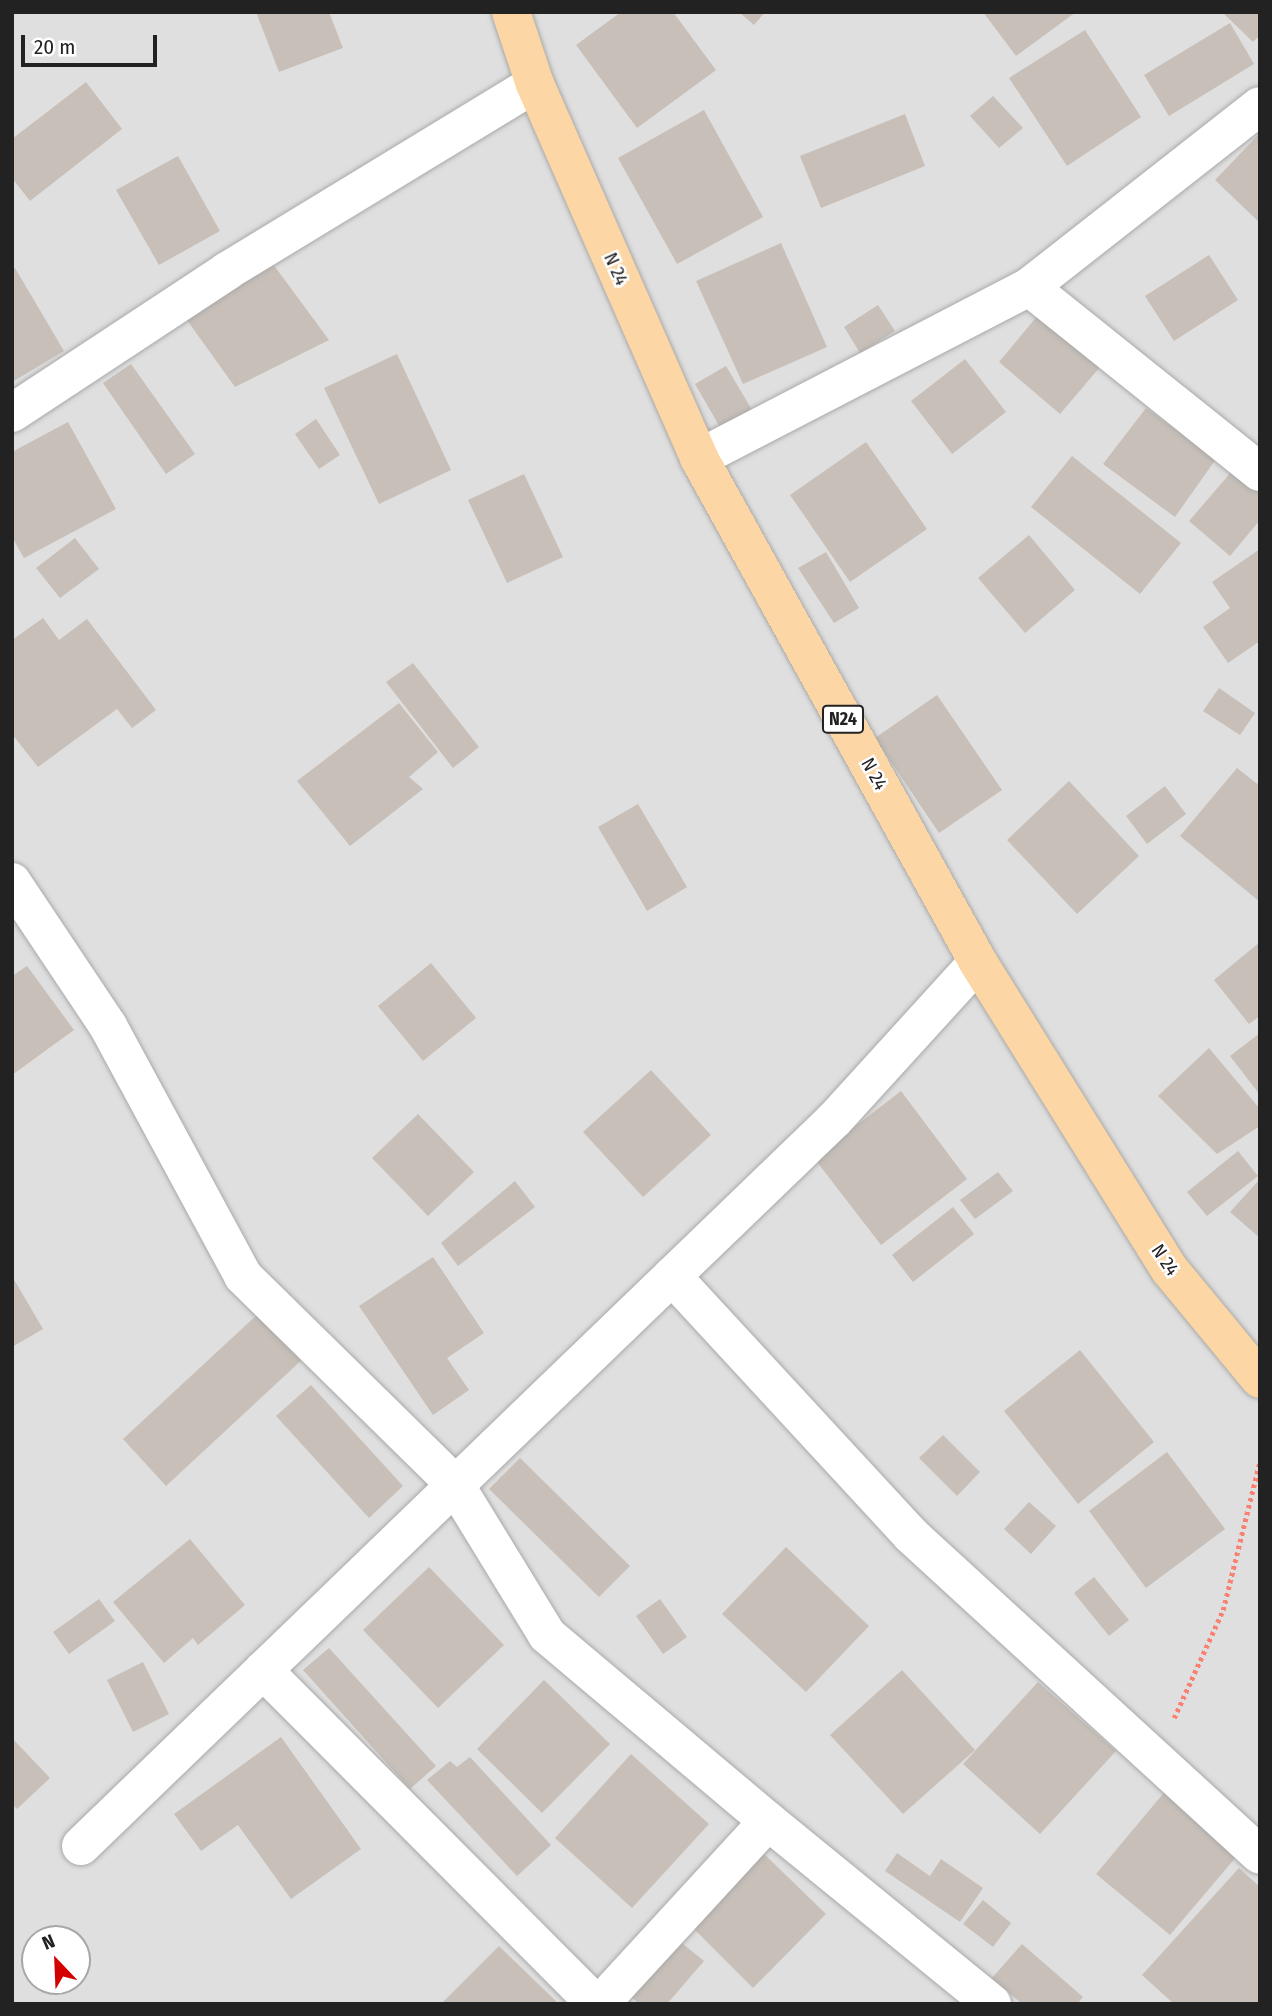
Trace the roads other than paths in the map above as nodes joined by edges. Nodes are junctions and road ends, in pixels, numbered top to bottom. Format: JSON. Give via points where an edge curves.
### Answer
{"nodes":[{"id":1,"x":511,"y":12,"type":"edge"},
{"id":2,"x":535,"y":84,"type":"junction"},
{"id":3,"x":1260,"y":106,"type":"edge"},
{"id":4,"x":1029,"y":287,"type":"junction"},
{"id":5,"x":12,"y":413,"type":"edge"},
{"id":6,"x":699,"y":458,"type":"junction"},
{"id":7,"x":1260,"y":472,"type":"edge"},
{"id":8,"x":12,"y":882,"type":"edge"},
{"id":9,"x":978,"y":962,"type":"junction"},
{"id":10,"x":672,"y":1276,"type":"junction"},
{"id":11,"x":1260,"y":1379,"type":"edge"},
{"id":12,"x":454,"y":1483,"type":"junction"},
{"id":13,"x":262,"y":1670,"type":"junction"},
{"id":14,"x":768,"y":1821,"type":"junction"},
{"id":15,"x":81,"y":1846,"type":"dead end"},
{"id":16,"x":1260,"y":1855,"type":"edge"},
{"id":17,"x":598,"y":2004,"type":"edge"},
{"id":18,"x":992,"y":2004,"type":"edge"}],
"edges":[{"from":1,"to":2,"type":"main road","name":"N 24","number":"N24"},
{"from":2,"to":5,"type":"street","via":[[227,271]]},
{"from":2,"to":6,"type":"main road","name":"N 24","number":"N24"},
{"from":3,"to":4,"type":"street"},
{"from":4,"to":6,"type":"street"},
{"from":4,"to":7,"type":"street"},
{"from":6,"to":9,"type":"main road","name":"N 24","number":"N24"},
{"from":8,"to":12,"type":"street","via":[[108,1026],[243,1276]]},
{"from":9,"to":10,"type":"street","via":[[835,1119]]},
{"from":9,"to":11,"type":"main road","name":"N 24","number":"N24","via":[[1170,1270]]},
{"from":10,"to":12,"type":"street"},
{"from":10,"to":16,"type":"street","via":[[911,1535]]},
{"from":12,"to":13,"type":"street"},
{"from":12,"to":14,"type":"street","via":[[547,1635]]},
{"from":13,"to":15,"type":"street"},
{"from":13,"to":17,"type":"street"},
{"from":14,"to":17,"type":"street"},
{"from":14,"to":18,"type":"street"}]}
